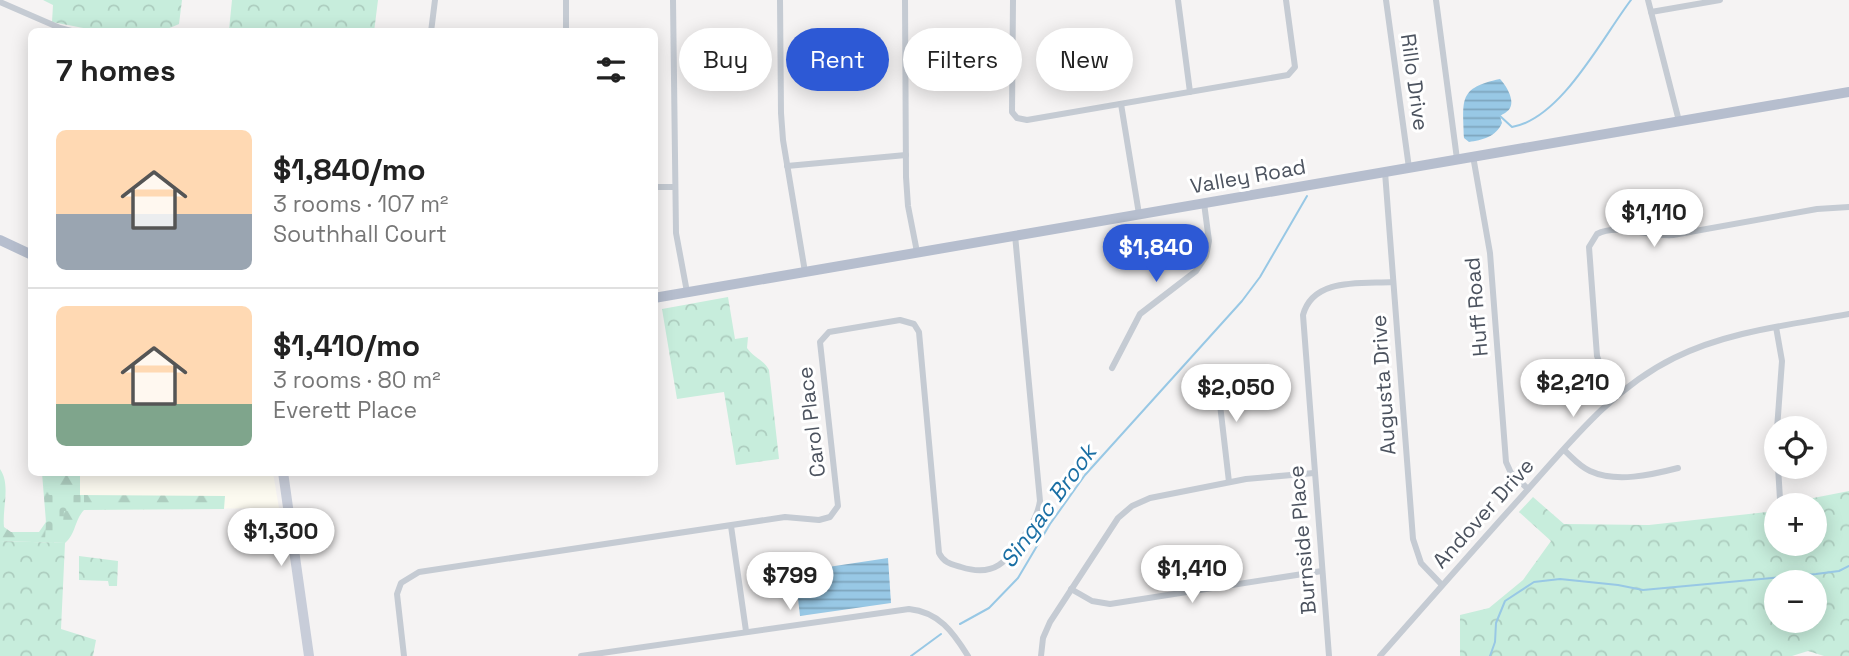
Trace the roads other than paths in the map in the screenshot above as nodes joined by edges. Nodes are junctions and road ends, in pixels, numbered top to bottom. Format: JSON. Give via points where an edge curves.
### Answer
{"nodes":[{"id":1,"x":435,"y":0,"type":"edge"},
{"id":2,"x":566,"y":0,"type":"edge"},
{"id":3,"x":673,"y":0,"type":"edge"},
{"id":4,"x":780,"y":0,"type":"edge"},
{"id":5,"x":905,"y":0,"type":"edge"},
{"id":6,"x":1015,"y":0,"type":"edge"},
{"id":7,"x":1178,"y":0,"type":"edge"},
{"id":8,"x":1286,"y":0,"type":"edge"},
{"id":9,"x":1386,"y":0,"type":"edge"},
{"id":10,"x":1436,"y":0,"type":"edge"},
{"id":11,"x":1648,"y":0,"type":"edge"},
{"id":12,"x":1720,"y":0,"type":"edge"},
{"id":13,"x":0,"y":2,"type":"edge"},
{"id":14,"x":1651,"y":12,"type":"junction"},
{"id":15,"x":60,"y":28,"type":"edge"},
{"id":16,"x":432,"y":28,"type":"edge"},
{"id":17,"x":566,"y":28,"type":"edge"},
{"id":18,"x":1190,"y":92,"type":"junction"},
{"id":19,"x":1849,"y":92,"type":"edge"},
{"id":20,"x":1121,"y":104,"type":"junction"},
{"id":21,"x":1679,"y":121,"type":"junction"},
{"id":22,"x":906,"y":155,"type":"junction"},
{"id":23,"x":1473,"y":156,"type":"junction"},
{"id":24,"x":1457,"y":159,"type":"junction"},
{"id":25,"x":787,"y":166,"type":"junction"},
{"id":26,"x":1409,"y":168,"type":"junction"},
{"id":27,"x":1385,"y":172,"type":"junction"},
{"id":28,"x":658,"y":187,"type":"edge"},
{"id":29,"x":675,"y":187,"type":"junction"},
{"id":30,"x":1204,"y":203,"type":"junction"},
{"id":31,"x":1849,"y":207,"type":"edge"},
{"id":32,"x":1139,"y":214,"type":"junction"},
{"id":33,"x":1015,"y":235,"type":"junction"},
{"id":34,"x":0,"y":240,"type":"edge"},
{"id":35,"x":917,"y":252,"type":"junction"},
{"id":36,"x":28,"y":253,"type":"edge"},
{"id":37,"x":805,"y":272,"type":"junction"},
{"id":38,"x":1393,"y":282,"type":"junction"},
{"id":39,"x":687,"y":292,"type":"junction"},
{"id":40,"x":658,"y":297,"type":"edge"},
{"id":41,"x":1849,"y":314,"type":"edge"},
{"id":42,"x":1776,"y":327,"type":"junction"},
{"id":43,"x":1112,"y":368,"type":"dead end"},
{"id":44,"x":1216,"y":370,"type":"dead end"},
{"id":45,"x":1621,"y":391,"type":"junction"},
{"id":46,"x":1778,"y":416,"type":"edge"},
{"id":47,"x":1563,"y":450,"type":"junction"},
{"id":48,"x":1678,"y":468,"type":"dead end"},
{"id":49,"x":1314,"y":473,"type":"junction"},
{"id":50,"x":285,"y":476,"type":"edge"},
{"id":51,"x":1229,"y":482,"type":"junction"},
{"id":52,"x":1528,"y":489,"type":"junction"},
{"id":53,"x":731,"y":526,"type":"junction"},
{"id":54,"x":1322,"y":571,"type":"junction"},
{"id":55,"x":1442,"y":585,"type":"junction"},
{"id":56,"x":1071,"y":589,"type":"junction"},
{"id":57,"x":746,"y":631,"type":"junction"},
{"id":58,"x":1390,"y":652,"type":"edge"},
{"id":59,"x":309,"y":656,"type":"edge"},
{"id":60,"x":404,"y":656,"type":"edge"},
{"id":61,"x":581,"y":656,"type":"edge"},
{"id":62,"x":968,"y":656,"type":"edge"},
{"id":63,"x":1041,"y":656,"type":"edge"},
{"id":64,"x":1329,"y":656,"type":"edge"},
{"id":65,"x":1380,"y":656,"type":"edge"}],
"edges":[{"from":1,"to":16,"type":"street"},
{"from":2,"to":17,"type":"street"},
{"from":3,"to":29,"type":"street"},
{"from":4,"to":25,"type":"street","via":[[780,113]]},
{"from":5,"to":22,"type":"street"},
{"from":6,"to":20,"type":"street","via":[[1012,112],[1022,120]]},
{"from":7,"to":18,"type":"street"},
{"from":8,"to":18,"type":"street","via":[[1295,67],[1291,73]]},
{"from":9,"to":26,"type":"street","name":"Rillo Drive"},
{"from":10,"to":24,"type":"street"},
{"from":11,"to":14,"type":"street"},
{"from":12,"to":14,"type":"street"},
{"from":13,"to":15,"type":"street"},
{"from":14,"to":21,"type":"street"},
{"from":18,"to":20,"type":"street"},
{"from":19,"to":21,"type":"main road","name":"Valley Road"},
{"from":20,"to":32,"type":"street"},
{"from":21,"to":23,"type":"main road","name":"Valley Road"},
{"from":22,"to":25,"type":"street"},
{"from":22,"to":35,"type":"street","via":[[907,195]]},
{"from":23,"to":24,"type":"main road","name":"Valley Road"},
{"from":23,"to":52,"type":"street","name":"Huff Road","via":[[1490,253],[1506,463]]},
{"from":24,"to":26,"type":"main road","name":"Valley Road"},
{"from":25,"to":37,"type":"street"},
{"from":26,"to":27,"type":"main road","name":"Valley Road"},
{"from":27,"to":30,"type":"main road","name":"Valley Road"},
{"from":27,"to":38,"type":"street","name":"Augusta Drive"},
{"from":28,"to":29,"type":"street"},
{"from":29,"to":39,"type":"street","via":[[676,233]]},
{"from":30,"to":32,"type":"main road","name":"Valley Road"},
{"from":30,"to":43,"type":"street","via":[[1209,241],[1206,257],[1196,271],[1140,314]]},
{"from":31,"to":45,"type":"street","via":[[1817,208],[1674,235],[1615,229],[1597,234],[1589,247],[1597,356]]},
{"from":32,"to":33,"type":"main road","name":"Valley Road"},
{"from":33,"to":35,"type":"main road","name":"Valley Road"},
{"from":33,"to":53,"type":"street","name":"Carol Place","via":[[1040,501],[1034,520],[1006,561],[993,568],[970,570],[948,564],[939,553],[919,332],[904,320],[829,332],[820,342],[838,506],[834,514],[825,519],[785,517]]},
{"from":34,"to":36,"type":"main road"},
{"from":35,"to":37,"type":"main road","name":"Valley Road"},
{"from":37,"to":39,"type":"main road","name":"Valley Road"},
{"from":38,"to":49,"type":"street","name":"Burnside Place","via":[[1327,288],[1305,309]]},
{"from":38,"to":55,"type":"street","name":"Augusta Drive","via":[[1413,539],[1421,563]]},
{"from":39,"to":40,"type":"main road","name":"Valley Road"},
{"from":41,"to":42,"type":"street","name":"Andover Drive"},
{"from":42,"to":45,"type":"street","name":"Andover Drive","via":[[1694,349]]},
{"from":42,"to":46,"type":"street","via":[[1782,361]]},
{"from":44,"to":51,"type":"street"},
{"from":45,"to":47,"type":"street","name":"Andover Drive"},
{"from":47,"to":48,"type":"street","via":[[1583,467],[1611,476]]},
{"from":47,"to":52,"type":"street","name":"Andover Drive"},
{"from":49,"to":51,"type":"street"},
{"from":49,"to":54,"type":"street","name":"Burnside Place"},
{"from":50,"to":59,"type":"main road"},
{"from":51,"to":56,"type":"street","via":[[1132,506],[1118,519]]},
{"from":52,"to":55,"type":"street","name":"Andover Drive"},
{"from":53,"to":57,"type":"street"},
{"from":53,"to":60,"type":"street","name":"Carol Place","via":[[419,572],[406,578],[397,594]]},
{"from":54,"to":56,"type":"street","via":[[1110,604],[1092,601]]},
{"from":54,"to":64,"type":"street","name":"Burnside Place"},
{"from":55,"to":58,"type":"street","name":"Andover Drive"},
{"from":56,"to":63,"type":"street","via":[[1045,630]]},
{"from":57,"to":61,"type":"street"},
{"from":57,"to":62,"type":"street","via":[[909,609],[939,620]]},
{"from":58,"to":65,"type":"street","name":"Andover Drive"}]}
